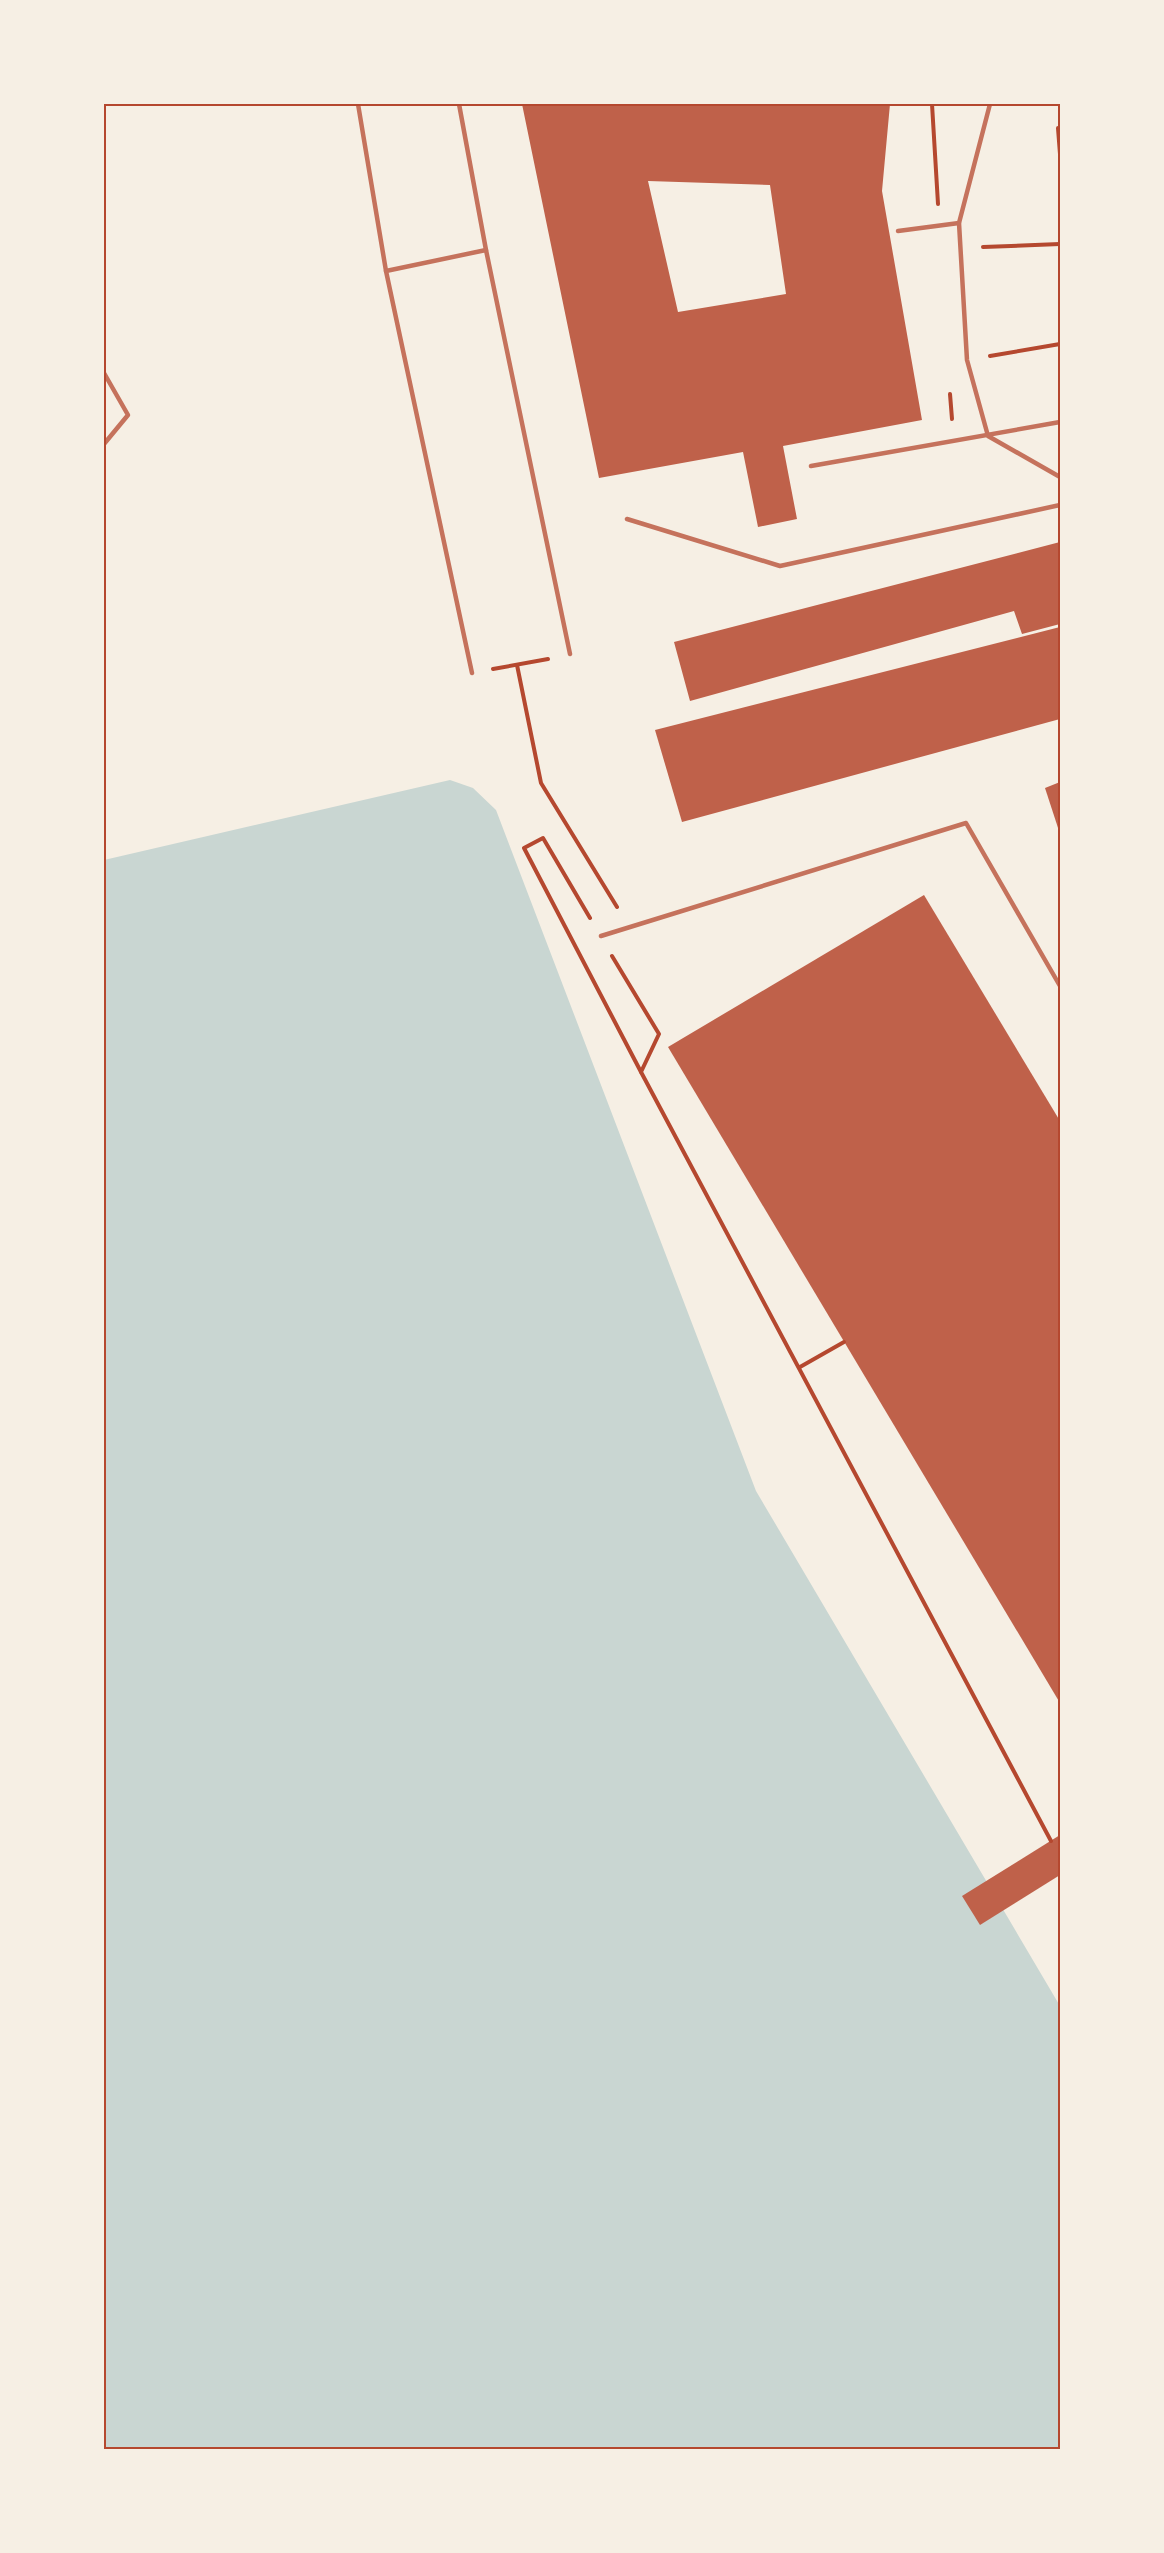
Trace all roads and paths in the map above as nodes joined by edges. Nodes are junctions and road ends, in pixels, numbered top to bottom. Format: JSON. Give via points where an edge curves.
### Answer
{"nodes":[{"id":1,"x":358,"y":104,"type":"edge"},
{"id":2,"x":459,"y":104,"type":"edge"},
{"id":3,"x":990,"y":104,"type":"edge"},
{"id":4,"x":1060,"y":128,"type":"edge"},
{"id":5,"x":1060,"y":154,"type":"edge"},
{"id":6,"x":959,"y":224,"type":"junction"},
{"id":7,"x":898,"y":231,"type":"dead end"},
{"id":8,"x":1060,"y":244,"type":"edge"},
{"id":9,"x":976,"y":248,"type":"dead end"},
{"id":10,"x":486,"y":250,"type":"junction"},
{"id":11,"x":386,"y":272,"type":"junction"},
{"id":12,"x":1060,"y":344,"type":"edge"},
{"id":13,"x":983,"y":357,"type":"dead end"},
{"id":14,"x":104,"y":373,"type":"edge"},
{"id":15,"x":1060,"y":422,"type":"edge"},
{"id":16,"x":988,"y":436,"type":"junction"},
{"id":17,"x":104,"y":444,"type":"edge"},
{"id":18,"x":811,"y":466,"type":"dead end"},
{"id":19,"x":1060,"y":477,"type":"edge"},
{"id":20,"x":1060,"y":505,"type":"edge"},
{"id":21,"x":627,"y":519,"type":"dead end"},
{"id":22,"x":570,"y":654,"type":"joint"},
{"id":23,"x":517,"y":665,"type":"junction"},
{"id":24,"x":472,"y":673,"type":"joint"},
{"id":25,"x":630,"y":928,"type":"junction"},
{"id":26,"x":601,"y":936,"type":"junction"},
{"id":27,"x":1060,"y":986,"type":"edge"},
{"id":28,"x":641,"y":1072,"type":"junction"},
{"id":29,"x":844,"y":1342,"type":"dead end"},
{"id":30,"x":800,"y":1367,"type":"junction"},
{"id":31,"x":1051,"y":1841,"type":"dead end"}],
"edges":[{"from":1,"to":11,"type":"lane"},
{"from":2,"to":10,"type":"lane"},
{"from":3,"to":6,"type":"lane"},
{"from":4,"to":5,"type":"path"},
{"from":6,"to":7,"type":"lane"},
{"from":6,"to":16,"type":"lane","via":[[967,360]]},
{"from":8,"to":9,"type":"path"},
{"from":10,"to":11,"type":"lane"},
{"from":10,"to":22,"type":"lane"},
{"from":11,"to":24,"type":"lane"},
{"from":12,"to":13,"type":"path"},
{"from":14,"to":17,"type":"lane","via":[[128,415]]},
{"from":15,"to":16,"type":"lane"},
{"from":16,"to":18,"type":"lane"},
{"from":16,"to":19,"type":"lane"},
{"from":20,"to":21,"type":"lane","via":[[780,566]]},
{"from":22,"to":23,"type":"path"},
{"from":23,"to":24,"type":"path"},
{"from":23,"to":25,"type":"path","via":[[541,783]]},
{"from":25,"to":26,"type":"lane"},
{"from":25,"to":27,"type":"lane","via":[[966,823]]},
{"from":26,"to":28,"type":"path","via":[[659,1034]]},
{"from":26,"to":28,"type":"path","via":[[543,838],[524,848]]},
{"from":28,"to":30,"type":"path"},
{"from":29,"to":30,"type":"path"},
{"from":30,"to":31,"type":"path"}]}
